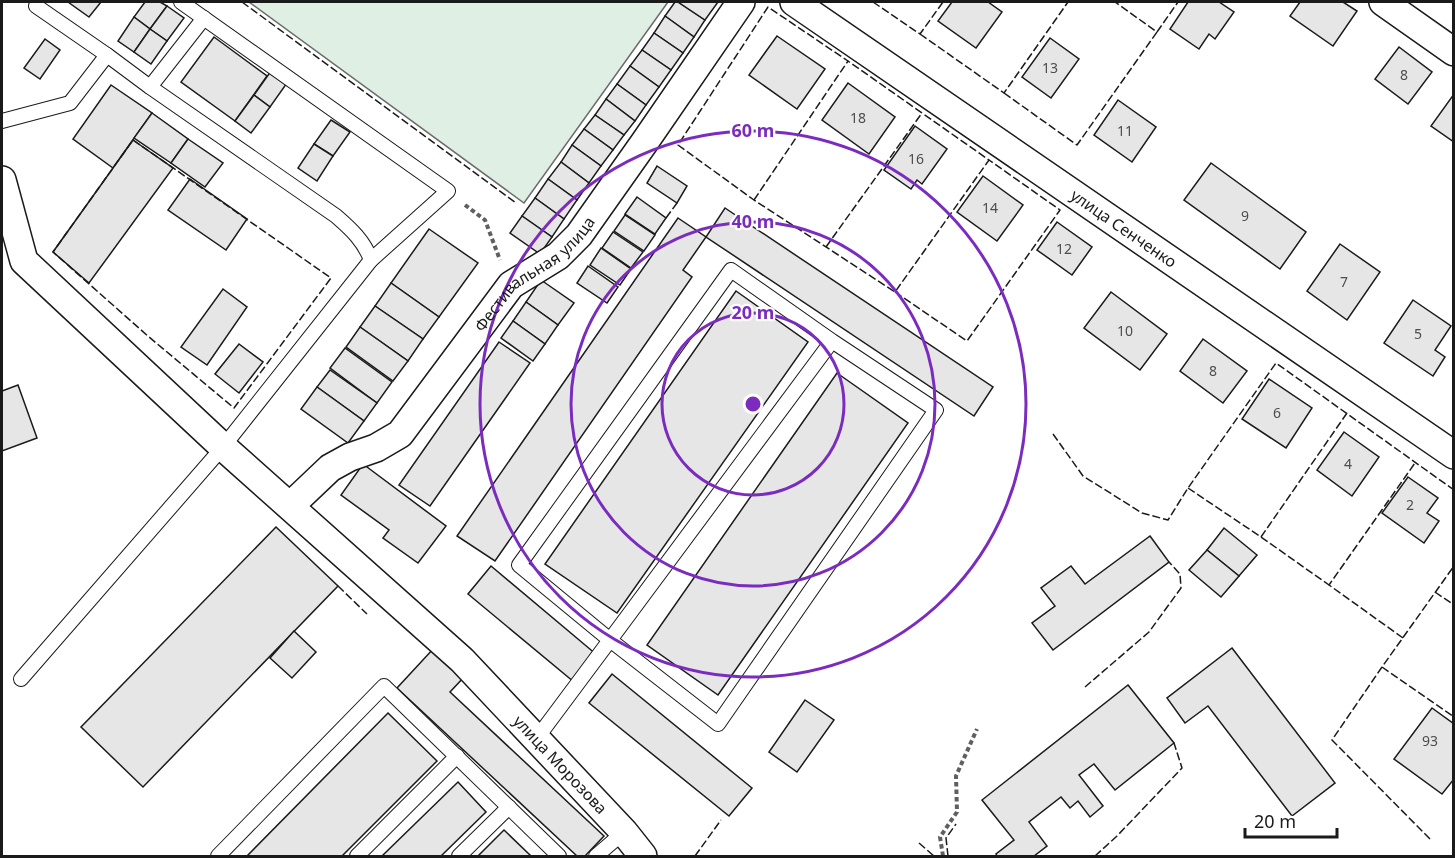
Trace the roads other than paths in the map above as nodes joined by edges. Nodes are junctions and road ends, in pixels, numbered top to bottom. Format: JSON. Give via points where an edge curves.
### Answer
{"nodes":[{"id":1,"x":181,"y":2,"type":"edge"},
{"id":2,"x":741,"y":2,"type":"edge"},
{"id":3,"x":794,"y":2,"type":"edge"},
{"id":4,"x":1383,"y":2,"type":"edge"},
{"id":5,"x":36,"y":6,"type":"dead end"},
{"id":6,"x":204,"y":18,"type":"junction"},
{"id":7,"x":1454,"y":52,"type":"edge"},
{"id":8,"x":106,"y":55,"type":"junction"},
{"id":9,"x":150,"y":87,"type":"junction"},
{"id":10,"x":2,"y":121,"type":"edge"},
{"id":11,"x":2,"y":180,"type":"edge"},
{"id":12,"x":371,"y":260,"type":"junction"},
{"id":13,"x":832,"y":341,"type":"junction"},
{"id":14,"x":223,"y":447,"type":"junction"},
{"id":15,"x":1454,"y":455,"type":"edge"},
{"id":16,"x":290,"y":506,"type":"junction"},
{"id":17,"x":610,"y":640,"type":"junction"},
{"id":18,"x":21,"y":679,"type":"dead end"},
{"id":19,"x":537,"y":738,"type":"junction"},
{"id":20,"x":457,"y":756,"type":"junction"},
{"id":21,"x":509,"y":807,"type":"junction"},
{"id":22,"x":624,"y":832,"type":"junction"},
{"id":23,"x":218,"y":856,"type":"edge"},
{"id":24,"x":357,"y":856,"type":"edge"},
{"id":25,"x":459,"y":856,"type":"edge"},
{"id":26,"x":560,"y":856,"type":"edge"},
{"id":27,"x":596,"y":856,"type":"edge"},
{"id":28,"x":643,"y":856,"type":"edge"}],
"edges":[{"from":1,"to":6,"type":"lane"},
{"from":2,"to":16,"type":"street","name":"Фестивальная улица","via":[[579,235],[558,256],[511,285],[400,434],[330,468]]},
{"from":3,"to":15,"type":"street","name":"улица Сенченко"},
{"from":4,"to":7,"type":"street"},
{"from":5,"to":8,"type":"lane"},
{"from":6,"to":9,"type":"lane"},
{"from":6,"to":12,"type":"lane","via":[[448,191]]},
{"from":8,"to":9,"type":"lane"},
{"from":8,"to":10,"type":"lane","via":[[70,103]]},
{"from":9,"to":12,"type":"lane","via":[[336,216],[360,239]]},
{"from":11,"to":14,"type":"street","name":"улица Морозова","via":[[24,261]]},
{"from":12,"to":14,"type":"lane"},
{"from":13,"to":17,"type":"lane"},
{"from":13,"to":17,"type":"lane","via":[[731,270],[519,565]]},
{"from":13,"to":17,"type":"lane","via":[[936,410],[718,723]]},
{"from":14,"to":16,"type":"street","name":"улица Морозова"},
{"from":14,"to":18,"type":"lane"},
{"from":16,"to":19,"type":"street","name":"улица Морозова","via":[[462,660]]},
{"from":17,"to":19,"type":"lane"},
{"from":19,"to":22,"type":"street","name":"улица Морозова"},
{"from":20,"to":21,"type":"lane"},
{"from":20,"to":23,"type":"lane","via":[[384,686]]},
{"from":20,"to":24,"type":"lane"},
{"from":21,"to":25,"type":"lane"},
{"from":21,"to":26,"type":"lane"},
{"from":22,"to":27,"type":"lane"},
{"from":22,"to":28,"type":"street","name":"улица Морозова"}]}
